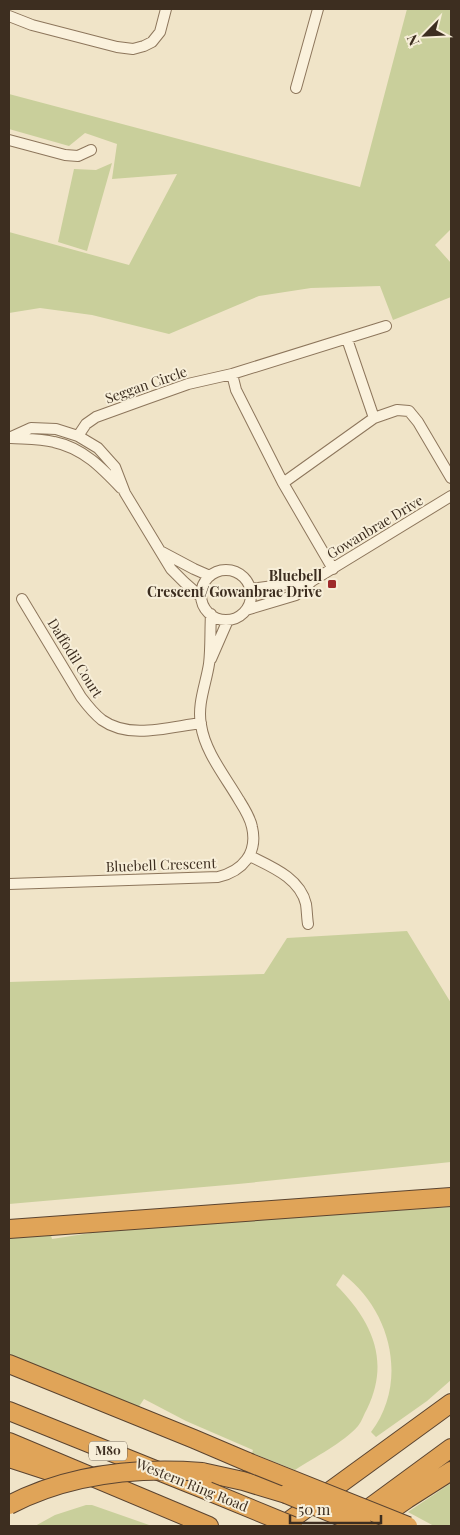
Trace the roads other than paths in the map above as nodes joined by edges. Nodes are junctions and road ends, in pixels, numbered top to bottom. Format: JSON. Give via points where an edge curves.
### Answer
{"nodes":[{"id":1,"x":166,"y":9,"type":"edge"},
{"id":2,"x":318,"y":9,"type":"edge"},
{"id":3,"x":9,"y":16,"type":"edge"},
{"id":4,"x":296,"y":88,"type":"dead end"},
{"id":5,"x":9,"y":140,"type":"edge"},
{"id":6,"x":91,"y":150,"type":"dead end"},
{"id":7,"x":386,"y":326,"type":"dead end"},
{"id":8,"x":347,"y":338,"type":"junction"},
{"id":9,"x":232,"y":374,"type":"junction"},
{"id":10,"x":374,"y":418,"type":"junction"},
{"id":11,"x":78,"y":436,"type":"junction"},
{"id":12,"x":9,"y":438,"type":"edge"},
{"id":13,"x":451,"y":478,"type":"edge"},
{"id":14,"x":284,"y":483,"type":"junction"},
{"id":15,"x":125,"y":492,"type":"junction"},
{"id":16,"x":451,"y":496,"type":"edge"},
{"id":17,"x":161,"y":552,"type":"junction"},
{"id":18,"x":333,"y":569,"type":"junction"},
{"id":19,"x":210,"y":576,"type":"junction"},
{"id":20,"x":312,"y":581,"type":"junction"},
{"id":21,"x":250,"y":589,"type":"junction"},
{"id":22,"x":201,"y":597,"type":"junction"},
{"id":23,"x":22,"y":599,"type":"dead end"},
{"id":24,"x":246,"y":610,"type":"junction"},
{"id":25,"x":211,"y":614,"type":"junction"},
{"id":26,"x":228,"y":620,"type":"junction"},
{"id":27,"x":209,"y":664,"type":"junction"},
{"id":28,"x":200,"y":723,"type":"junction"},
{"id":29,"x":250,"y":856,"type":"junction"},
{"id":30,"x":9,"y":884,"type":"edge"},
{"id":31,"x":308,"y":924,"type":"dead end"},
{"id":32,"x":451,"y":1197,"type":"edge"},
{"id":33,"x":9,"y":1229,"type":"edge"},
{"id":34,"x":9,"y":1364,"type":"edge"},
{"id":35,"x":451,"y":1403,"type":"edge"},
{"id":36,"x":9,"y":1411,"type":"edge"},
{"id":37,"x":9,"y":1442,"type":"edge"},
{"id":38,"x":451,"y":1448,"type":"edge"},
{"id":39,"x":9,"y":1458,"type":"edge"},
{"id":40,"x":451,"y":1471,"type":"edge"},
{"id":41,"x":9,"y":1505,"type":"edge"},
{"id":42,"x":177,"y":1514,"type":"junction"},
{"id":43,"x":208,"y":1526,"type":"edge"},
{"id":44,"x":282,"y":1526,"type":"edge"},
{"id":45,"x":293,"y":1526,"type":"edge"},
{"id":46,"x":344,"y":1526,"type":"edge"},
{"id":47,"x":363,"y":1526,"type":"edge"},
{"id":48,"x":368,"y":1526,"type":"edge"},
{"id":49,"x":408,"y":1526,"type":"edge"}],
"edges":[{"from":1,"to":3,"type":"street","via":[[160,32],[152,42],[132,49],[32,26]]},
{"from":2,"to":4,"type":"street"},
{"from":5,"to":6,"type":"street","via":[[65,155],[78,156]]},
{"from":7,"to":8,"type":"street","name":"Seggan Circle"},
{"from":8,"to":9,"type":"street","name":"Seggan Circle"},
{"from":8,"to":10,"type":"street"},
{"from":9,"to":11,"type":"street","name":"Seggan Circle","via":[[188,384],[96,417]]},
{"from":9,"to":14,"type":"street","via":[[236,390]]},
{"from":10,"to":13,"type":"street","via":[[397,410],[409,411]]},
{"from":10,"to":14,"type":"street"},
{"from":11,"to":12,"type":"street","via":[[56,429],[32,428]]},
{"from":11,"to":15,"type":"street","via":[[98,448],[115,467]]},
{"from":12,"to":15,"type":"street","via":[[55,442],[69,447],[86,455]]},
{"from":14,"to":18,"type":"street"},
{"from":15,"to":17,"type":"street"},
{"from":16,"to":18,"type":"street","name":"Gowanbrae Drive"},
{"from":17,"to":19,"type":"street"},
{"from":17,"to":22,"type":"street","via":[[171,569]]},
{"from":18,"to":20,"type":"street","name":"Gowanbrae Drive"},
{"from":19,"to":21,"type":"street","via":[[231,570],[243,577]]},
{"from":19,"to":22,"type":"street"},
{"from":20,"to":21,"type":"street","name":"Gowanbrae Drive"},
{"from":20,"to":24,"type":"street","name":"Gowanbrae Drive","via":[[296,595]]},
{"from":21,"to":24,"type":"street","via":[[250,604]]},
{"from":22,"to":25,"type":"street"},
{"from":23,"to":28,"type":"street","name":"Daffodil Court","via":[[81,697],[101,719],[113,726],[142,731]]},
{"from":24,"to":26,"type":"street"},
{"from":25,"to":26,"type":"street"},
{"from":25,"to":27,"type":"street"},
{"from":26,"to":27,"type":"street"},
{"from":27,"to":28,"type":"street"},
{"from":28,"to":29,"type":"street","via":[[206,745],[252,825],[254,839]]},
{"from":29,"to":30,"type":"street","name":"Bluebell Crescent","via":[[242,867],[218,877]]},
{"from":29,"to":31,"type":"street","via":[[283,873],[297,886],[306,904]]},
{"from":32,"to":33,"type":"highway"},
{"from":34,"to":49,"type":"highway","bridge":true},
{"from":35,"to":44,"type":"highway"},
{"from":36,"to":45,"type":"highway","name":"Western Ring Road","number":"M80","bridge":true},
{"from":37,"to":42,"type":"highway","number":"M80"},
{"from":38,"to":46,"type":"highway"},
{"from":39,"to":42,"type":"highway"},
{"from":40,"to":48,"type":"highway"},
{"from":41,"to":47,"type":"highway","bridge":true,"via":[[38,1492],[82,1479],[134,1471],[183,1471],[222,1476],[265,1487]]},
{"from":42,"to":43,"type":"highway","number":"M80"}]}
